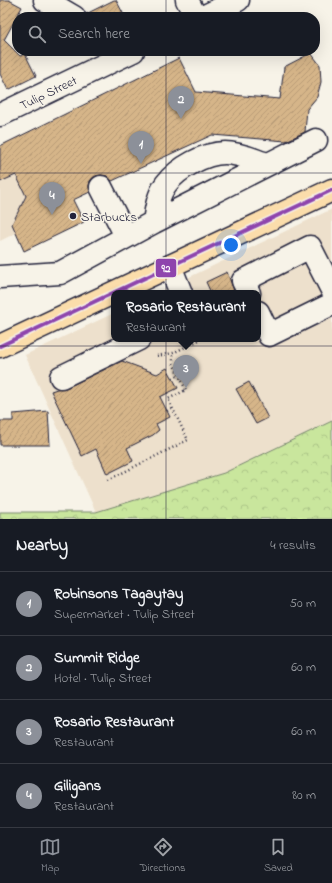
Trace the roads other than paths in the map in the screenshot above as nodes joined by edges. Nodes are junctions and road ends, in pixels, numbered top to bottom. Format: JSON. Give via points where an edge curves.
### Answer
{"nodes":[{"id":1,"x":45,"y":0,"type":"edge"},
{"id":2,"x":187,"y":0,"type":"edge"},
{"id":3,"x":238,"y":0,"type":"edge"},
{"id":4,"x":65,"y":12,"type":"edge"},
{"id":5,"x":193,"y":12,"type":"edge"},
{"id":6,"x":213,"y":12,"type":"edge"},
{"id":7,"x":111,"y":56,"type":"edge"},
{"id":8,"x":98,"y":59,"type":"edge"},
{"id":9,"x":2,"y":110,"type":"edge"},
{"id":10,"x":316,"y":140,"type":"dead end"},
{"id":11,"x":267,"y":164,"type":"junction"},
{"id":12,"x":101,"y":187,"type":"dead end"},
{"id":13,"x":332,"y":190,"type":"edge"},
{"id":14,"x":154,"y":222,"type":"junction"},
{"id":15,"x":126,"y":236,"type":"junction"},
{"id":16,"x":170,"y":266,"type":"junction"},
{"id":17,"x":0,"y":278,"type":"edge"},
{"id":18,"x":119,"y":290,"type":"edge"},
{"id":19,"x":180,"y":290,"type":"edge"},
{"id":20,"x":248,"y":290,"type":"edge"},
{"id":21,"x":332,"y":290,"type":"edge"},
{"id":22,"x":111,"y":294,"type":"edge"},
{"id":23,"x":332,"y":304,"type":"edge"},
{"id":24,"x":261,"y":318,"type":"edge"},
{"id":25,"x":133,"y":342,"type":"edge"},
{"id":26,"x":0,"y":346,"type":"edge"},
{"id":27,"x":61,"y":377,"type":"dead end"}],
"edges":[{"from":1,"to":4,"type":"street"},
{"from":2,"to":5,"type":"street"},
{"from":3,"to":6,"type":"street"},
{"from":7,"to":8,"type":"street","name":"Tulip Street"},
{"from":8,"to":9,"type":"street","name":"Tulip Street"},
{"from":10,"to":11,"type":"street"},
{"from":11,"to":14,"type":"street"},
{"from":11,"to":14,"type":"street","via":[[245,156],[225,153],[209,156],[184,167],[166,184],[156,203]]},
{"from":12,"to":15,"type":"street"},
{"from":13,"to":16,"type":"main road"},
{"from":14,"to":15,"type":"street"},
{"from":15,"to":17,"type":"street","via":[[60,273]]},
{"from":16,"to":18,"type":"main road"},
{"from":16,"to":19,"type":"street"},
{"from":20,"to":21,"type":"street","via":[[243,281],[310,248]]},
{"from":22,"to":26,"type":"main road"},
{"from":23,"to":24,"type":"street","via":[[269,335]]},
{"from":25,"to":27,"type":"street"}]}
